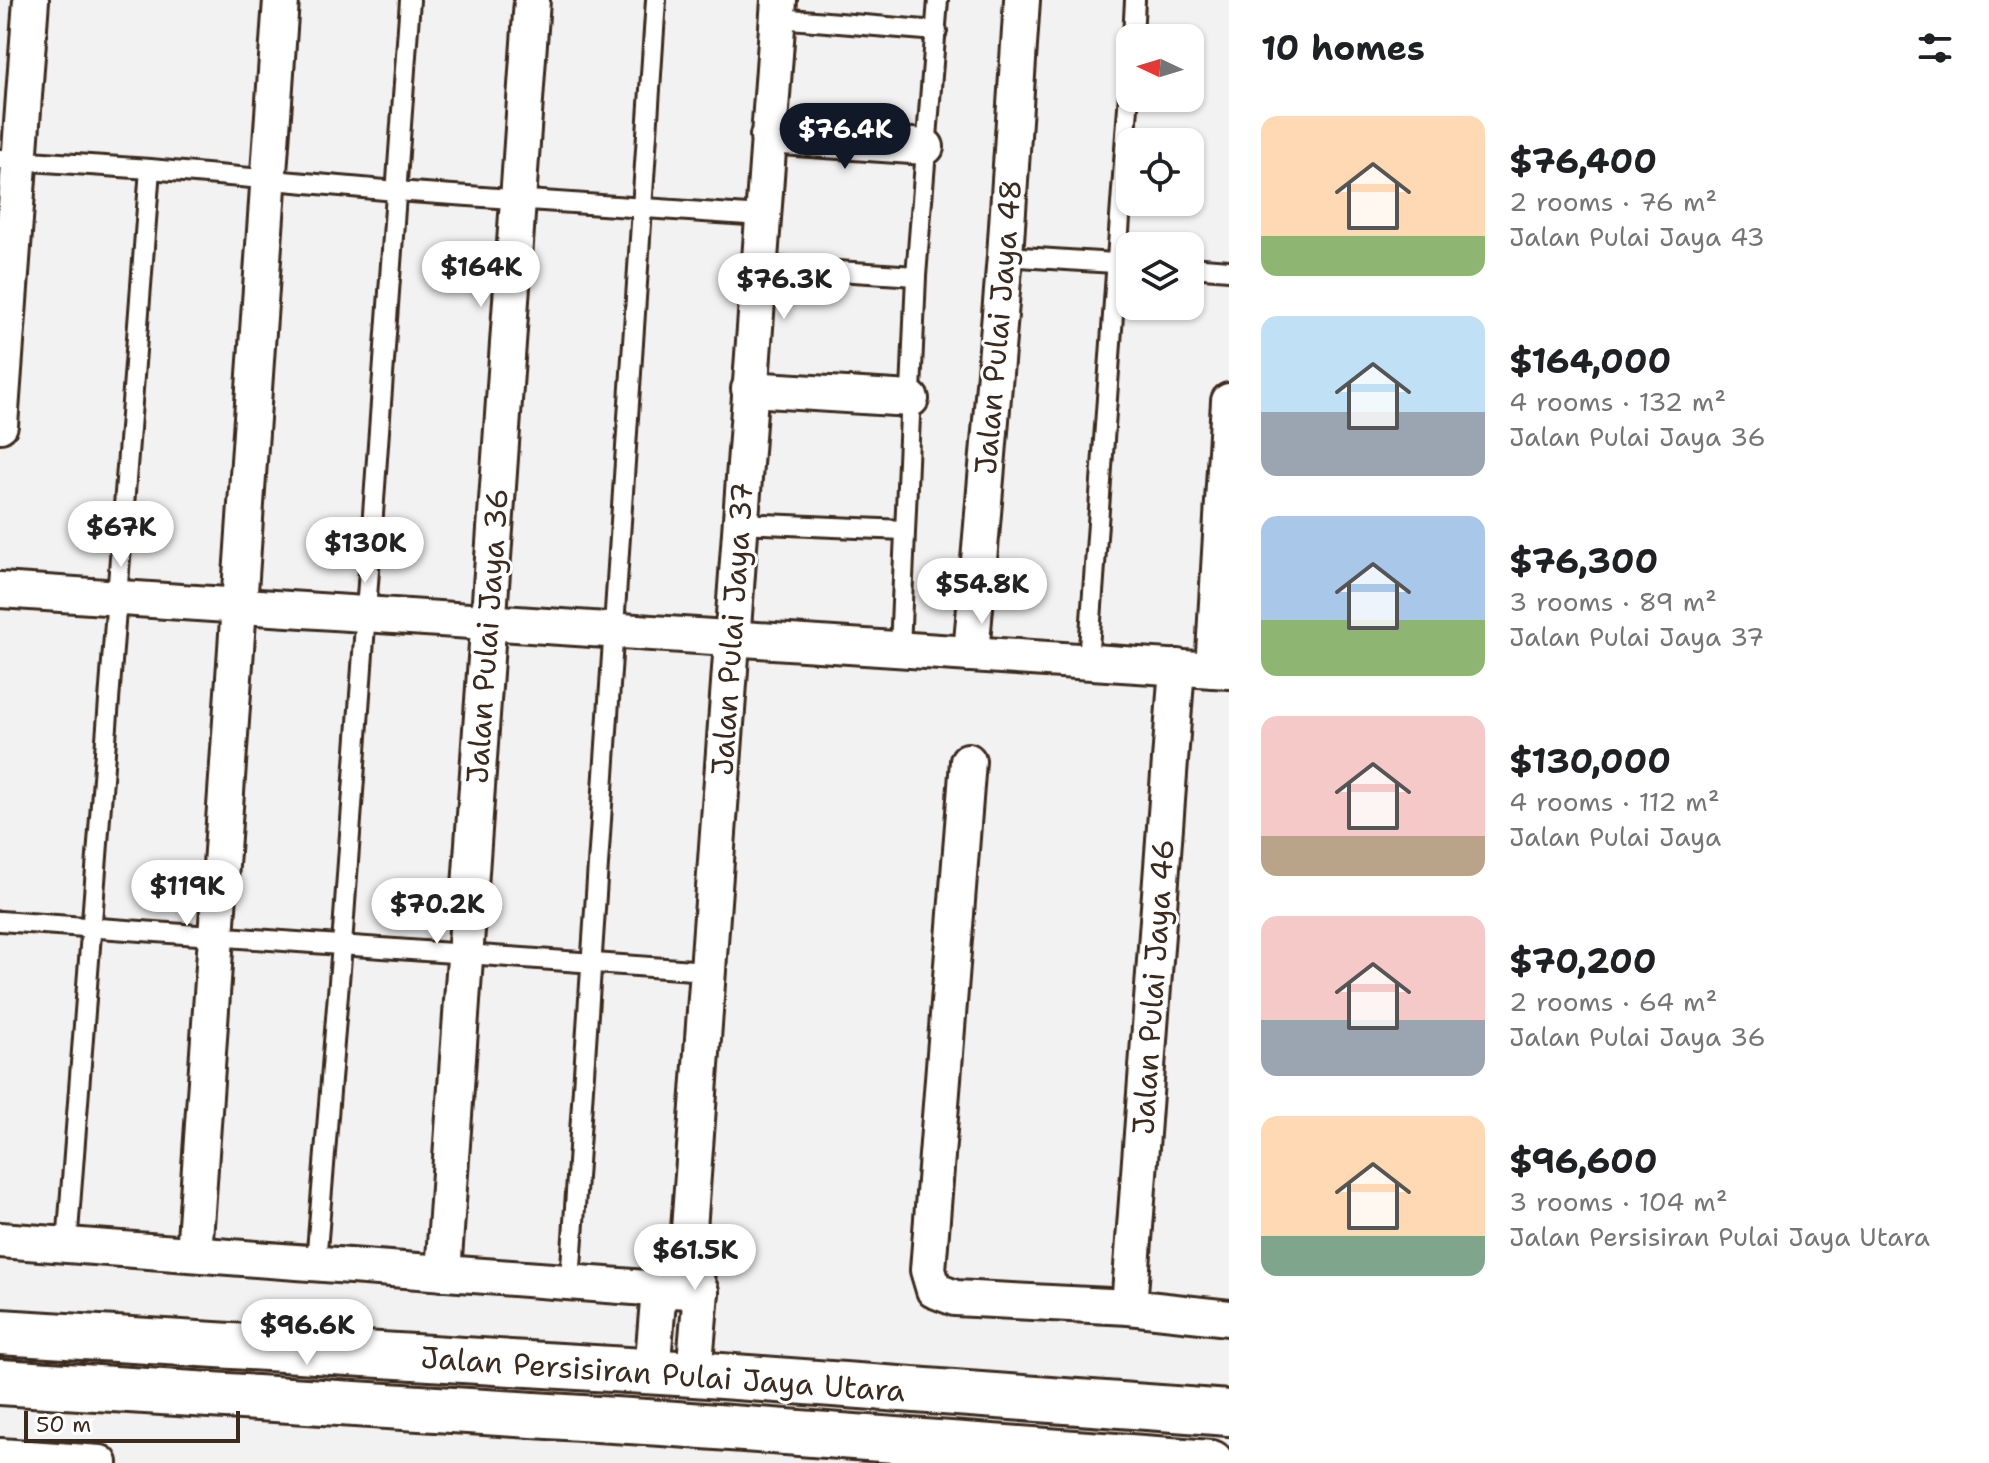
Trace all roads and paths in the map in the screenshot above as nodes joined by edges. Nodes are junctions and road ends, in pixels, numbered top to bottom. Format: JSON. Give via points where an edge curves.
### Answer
{"nodes":[{"id":1,"x":31,"y":0,"type":"edge"},
{"id":2,"x":281,"y":0,"type":"edge"},
{"id":3,"x":410,"y":0,"type":"edge"},
{"id":4,"x":532,"y":0,"type":"edge"},
{"id":5,"x":656,"y":0,"type":"edge"},
{"id":6,"x":938,"y":0,"type":"edge"},
{"id":7,"x":1022,"y":0,"type":"edge"},
{"id":8,"x":1135,"y":0,"type":"edge"},
{"id":9,"x":778,"y":9,"type":"edge"},
{"id":10,"x":1134,"y":24,"type":"edge"},
{"id":11,"x":937,"y":31,"type":"junction"},
{"id":12,"x":1129,"y":112,"type":"edge"},
{"id":13,"x":768,"y":136,"type":"junction"},
{"id":14,"x":926,"y":147,"type":"junction"},
{"id":15,"x":10,"y":159,"type":"edge"},
{"id":16,"x":150,"y":169,"type":"junction"},
{"id":17,"x":268,"y":179,"type":"junction"},
{"id":18,"x":396,"y":191,"type":"junction"},
{"id":19,"x":518,"y":199,"type":"junction"},
{"id":20,"x":641,"y":207,"type":"junction"},
{"id":21,"x":762,"y":216,"type":"junction"},
{"id":22,"x":1125,"y":232,"type":"edge"},
{"id":23,"x":1005,"y":256,"type":"junction"},
{"id":24,"x":1116,"y":263,"type":"edge"},
{"id":25,"x":759,"y":266,"type":"junction"},
{"id":26,"x":1204,"y":268,"type":"edge"},
{"id":27,"x":1229,"y":270,"type":"edge"},
{"id":28,"x":916,"y":276,"type":"junction"},
{"id":29,"x":1119,"y":320,"type":"edge"},
{"id":30,"x":749,"y":389,"type":"junction"},
{"id":31,"x":911,"y":399,"type":"junction"},
{"id":32,"x":1229,"y":401,"type":"edge"},
{"id":33,"x":0,"y":425,"type":"edge"},
{"id":34,"x":739,"y":523,"type":"junction"},
{"id":35,"x":904,"y":530,"type":"junction"},
{"id":36,"x":0,"y":590,"type":"edge"},
{"id":37,"x":117,"y":598,"type":"junction"},
{"id":38,"x":238,"y":606,"type":"junction"},
{"id":39,"x":366,"y":614,"type":"junction"},
{"id":40,"x":488,"y":622,"type":"junction"},
{"id":41,"x":612,"y":630,"type":"junction"},
{"id":42,"x":730,"y":638,"type":"junction"},
{"id":43,"x":900,"y":649,"type":"junction"},
{"id":44,"x":971,"y":654,"type":"junction"},
{"id":45,"x":1088,"y":662,"type":"junction"},
{"id":46,"x":1177,"y":667,"type":"junction"},
{"id":47,"x":1221,"y":670,"type":"edge"},
{"id":48,"x":968,"y":761,"type":"dead end"},
{"id":49,"x":0,"y":921,"type":"edge"},
{"id":50,"x":91,"y":927,"type":"junction"},
{"id":51,"x":216,"y":936,"type":"junction"},
{"id":52,"x":342,"y":945,"type":"junction"},
{"id":53,"x":465,"y":954,"type":"junction"},
{"id":54,"x":591,"y":963,"type":"junction"},
{"id":55,"x":707,"y":971,"type":"junction"},
{"id":56,"x":0,"y":1240,"type":"edge"},
{"id":57,"x":67,"y":1245,"type":"junction"},
{"id":58,"x":194,"y":1254,"type":"junction"},
{"id":59,"x":687,"y":1257,"type":"junction"},
{"id":60,"x":316,"y":1263,"type":"junction"},
{"id":61,"x":443,"y":1273,"type":"junction"},
{"id":62,"x":570,"y":1282,"type":"junction"},
{"id":63,"x":659,"y":1289,"type":"junction"},
{"id":64,"x":701,"y":1292,"type":"junction"},
{"id":65,"x":1129,"y":1307,"type":"junction"},
{"id":66,"x":1229,"y":1318,"type":"edge"},
{"id":67,"x":0,"y":1332,"type":"edge"},
{"id":68,"x":674,"y":1379,"type":"junction"},
{"id":69,"x":0,"y":1382,"type":"edge"},
{"id":70,"x":1229,"y":1413,"type":"edge"},
{"id":71,"x":610,"y":1420,"type":"junction"},
{"id":72,"x":728,"y":1428,"type":"junction"},
{"id":73,"x":0,"y":1456,"type":"edge"},
{"id":74,"x":49,"y":1460,"type":"edge"},
{"id":75,"x":100,"y":1463,"type":"edge"},
{"id":76,"x":1211,"y":1463,"type":"edge"}],
"edges":[{"from":1,"to":15,"type":"street"},
{"from":2,"to":17,"type":"street"},
{"from":3,"to":18,"type":"lane"},
{"from":4,"to":19,"type":"street","name":"Jalan Pulai Jaya 36"},
{"from":5,"to":20,"type":"lane"},
{"from":6,"to":11,"type":"lane"},
{"from":7,"to":23,"type":"street","name":"Jalan Pulai Jaya 48"},
{"from":8,"to":10,"type":"lane"},
{"from":9,"to":11,"type":"lane"},
{"from":9,"to":13,"type":"street","name":"Jalan Pulai Jaya 37"},
{"from":11,"to":14,"type":"lane"},
{"from":12,"to":22,"type":"lane"},
{"from":13,"to":14,"type":"street"},
{"from":13,"to":21,"type":"street","name":"Jalan Pulai Jaya 37"},
{"from":14,"to":28,"type":"lane"},
{"from":15,"to":16,"type":"lane"},
{"from":15,"to":33,"type":"street"},
{"from":16,"to":17,"type":"lane"},
{"from":16,"to":37,"type":"lane"},
{"from":17,"to":18,"type":"lane"},
{"from":17,"to":38,"type":"street"},
{"from":18,"to":19,"type":"lane"},
{"from":18,"to":39,"type":"lane"},
{"from":19,"to":20,"type":"lane"},
{"from":19,"to":40,"type":"street","name":"Jalan Pulai Jaya 36"},
{"from":20,"to":21,"type":"lane"},
{"from":20,"to":41,"type":"lane"},
{"from":21,"to":25,"type":"street","name":"Jalan Pulai Jaya 37"},
{"from":23,"to":24,"type":"lane"},
{"from":23,"to":44,"type":"street","name":"Jalan Pulai Jaya 48"},
{"from":25,"to":28,"type":"lane"},
{"from":25,"to":30,"type":"street","name":"Jalan Pulai Jaya 37"},
{"from":26,"to":27,"type":"lane"},
{"from":28,"to":31,"type":"lane"},
{"from":29,"to":45,"type":"lane"},
{"from":30,"to":31,"type":"street"},
{"from":30,"to":34,"type":"street","name":"Jalan Pulai Jaya 37"},
{"from":31,"to":35,"type":"lane"},
{"from":32,"to":47,"type":"street"},
{"from":34,"to":35,"type":"lane"},
{"from":34,"to":42,"type":"street","name":"Jalan Pulai Jaya 37"},
{"from":35,"to":43,"type":"lane"},
{"from":36,"to":37,"type":"street"},
{"from":37,"to":38,"type":"street"},
{"from":37,"to":50,"type":"lane"},
{"from":38,"to":39,"type":"street"},
{"from":38,"to":51,"type":"street"},
{"from":39,"to":40,"type":"street"},
{"from":39,"to":52,"type":"lane"},
{"from":40,"to":41,"type":"street"},
{"from":40,"to":53,"type":"street","name":"Jalan Pulai Jaya 36"},
{"from":41,"to":42,"type":"street"},
{"from":41,"to":54,"type":"lane"},
{"from":42,"to":43,"type":"street"},
{"from":42,"to":55,"type":"street","name":"Jalan Pulai Jaya 37"},
{"from":43,"to":44,"type":"street"},
{"from":44,"to":45,"type":"street"},
{"from":45,"to":46,"type":"street"},
{"from":46,"to":47,"type":"street"},
{"from":46,"to":65,"type":"street","name":"Jalan Pulai Jaya 46"},
{"from":48,"to":65,"type":"street","via":[[928,1270],[934,1290],[955,1298]]},
{"from":49,"to":50,"type":"lane"},
{"from":50,"to":51,"type":"lane"},
{"from":50,"to":57,"type":"lane"},
{"from":51,"to":52,"type":"lane"},
{"from":51,"to":58,"type":"street"},
{"from":52,"to":53,"type":"lane"},
{"from":52,"to":60,"type":"lane"},
{"from":53,"to":54,"type":"lane"},
{"from":53,"to":61,"type":"street","name":"Jalan Pulai Jaya 36"},
{"from":54,"to":55,"type":"lane"},
{"from":54,"to":62,"type":"lane"},
{"from":55,"to":59,"type":"street","name":"Jalan Pulai Jaya 37"},
{"from":56,"to":57,"type":"street"},
{"from":57,"to":58,"type":"street"},
{"from":58,"to":60,"type":"street"},
{"from":59,"to":63,"type":"street"},
{"from":59,"to":64,"type":"street"},
{"from":60,"to":61,"type":"street"},
{"from":61,"to":62,"type":"street"},
{"from":62,"to":63,"type":"street"},
{"from":63,"to":64,"type":"street"},
{"from":63,"to":68,"type":"street"},
{"from":64,"to":68,"type":"street"},
{"from":65,"to":66,"type":"street"},
{"from":67,"to":68,"type":"street","name":"Jalan Persisiran Pulai Jaya Utara"},
{"from":68,"to":70,"type":"street","name":"Jalan Persisiran Pulai Jaya Utara"},
{"from":68,"to":71,"type":"street","via":[[650,1405]]},
{"from":68,"to":72,"type":"street"},
{"from":69,"to":71,"type":"street","name":"Jalan Persisiran Pulai Jaya Utara"},
{"from":71,"to":72,"type":"street","name":"Jalan Persisiran Pulai Jaya Utara"},
{"from":72,"to":76,"type":"street","name":"Jalan Persisiran Pulai Jaya Utara"},
{"from":73,"to":74,"type":"street"},
{"from":74,"to":75,"type":"street"}]}
